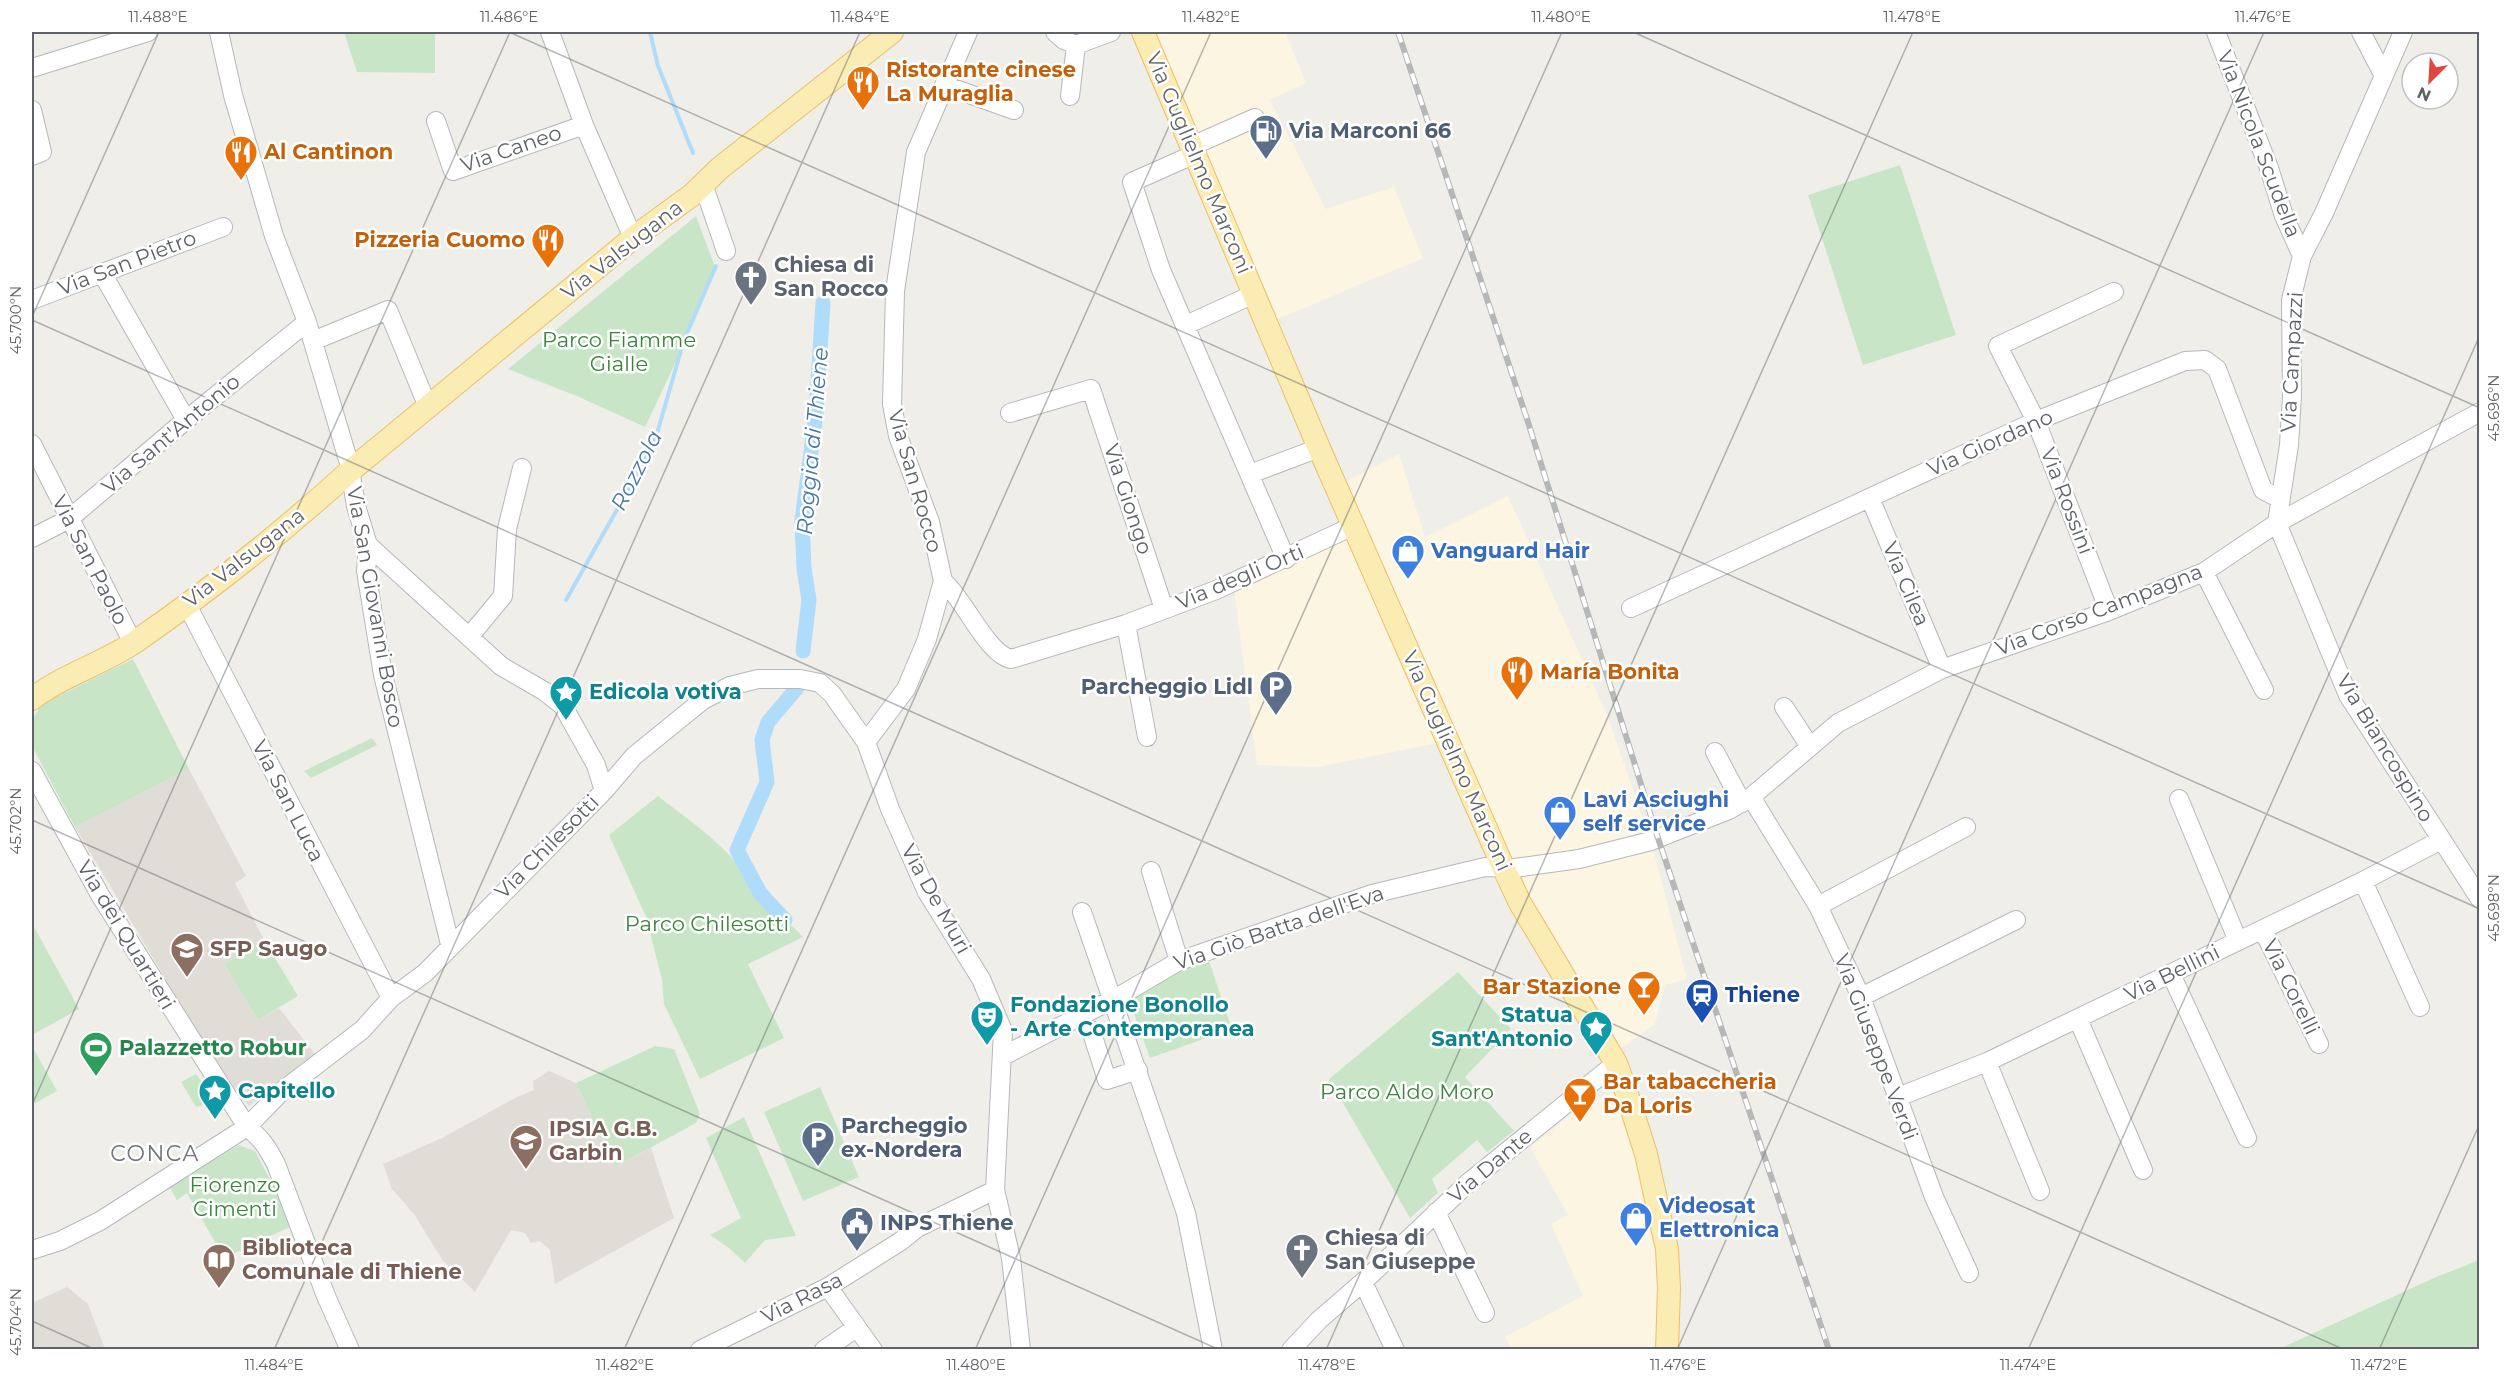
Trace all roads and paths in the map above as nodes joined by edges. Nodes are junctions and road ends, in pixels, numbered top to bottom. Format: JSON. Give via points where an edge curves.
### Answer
{"nodes":[{"id":1,"x":148,"y":32,"type":"edge"},
{"id":2,"x":219,"y":32,"type":"edge"},
{"id":3,"x":550,"y":32,"type":"edge"},
{"id":4,"x":892,"y":32,"type":"edge"},
{"id":5,"x":968,"y":32,"type":"edge"},
{"id":6,"x":1055,"y":32,"type":"edge"},
{"id":7,"x":1111,"y":32,"type":"edge"},
{"id":8,"x":1143,"y":32,"type":"edge"},
{"id":9,"x":2216,"y":32,"type":"edge"},
{"id":10,"x":2361,"y":32,"type":"edge"},
{"id":11,"x":2403,"y":32,"type":"edge"},
{"id":12,"x":1076,"y":45,"type":"junction"},
{"id":13,"x":32,"y":68,"type":"edge"},
{"id":14,"x":2383,"y":74,"type":"junction"},
{"id":15,"x":944,"y":86,"type":"junction"},
{"id":16,"x":1070,"y":96,"type":"dead end"},
{"id":17,"x":32,"y":110,"type":"edge"},
{"id":18,"x":1014,"y":110,"type":"dead end"},
{"id":19,"x":1255,"y":118,"type":"dead end"},
{"id":20,"x":436,"y":121,"type":"dead end"},
{"id":21,"x":584,"y":125,"type":"junction"},
{"id":22,"x":1194,"y":150,"type":"junction"},
{"id":23,"x":37,"y":154,"type":"edge"},
{"id":24,"x":703,"y":184,"type":"junction"},
{"id":25,"x":223,"y":227,"type":"dead end"},
{"id":26,"x":633,"y":238,"type":"junction"},
{"id":27,"x":726,"y":251,"type":"dead end"},
{"id":28,"x":2302,"y":256,"type":"junction"},
{"id":29,"x":102,"y":273,"type":"junction"},
{"id":30,"x":2114,"y":292,"type":"dead end"},
{"id":31,"x":1254,"y":294,"type":"junction"},
{"id":32,"x":32,"y":300,"type":"edge"},
{"id":33,"x":307,"y":322,"type":"junction"},
{"id":34,"x":1186,"y":325,"type":"junction"},
{"id":35,"x":313,"y":341,"type":"junction"},
{"id":36,"x":429,"y":406,"type":"junction"},
{"id":37,"x":2480,"y":412,"type":"edge"},
{"id":38,"x":1010,"y":413,"type":"dead end"},
{"id":39,"x":186,"y":420,"type":"junction"},
{"id":40,"x":2036,"y":421,"type":"junction"},
{"id":41,"x":32,"y":444,"type":"edge"},
{"id":42,"x":1319,"y":448,"type":"junction"},
{"id":43,"x":522,"y":468,"type":"dead end"},
{"id":44,"x":351,"y":471,"type":"junction"},
{"id":45,"x":1250,"y":474,"type":"junction"},
{"id":46,"x":1870,"y":498,"type":"junction"},
{"id":47,"x":2280,"y":500,"type":"junction"},
{"id":48,"x":69,"y":519,"type":"junction"},
{"id":49,"x":2277,"y":523,"type":"junction"},
{"id":50,"x":1353,"y":526,"type":"junction"},
{"id":51,"x":32,"y":538,"type":"edge"},
{"id":52,"x":368,"y":545,"type":"junction"},
{"id":53,"x":1286,"y":559,"type":"junction"},
{"id":54,"x":2204,"y":572,"type":"junction"},
{"id":55,"x":943,"y":581,"type":"junction"},
{"id":56,"x":186,"y":603,"type":"junction"},
{"id":57,"x":1631,"y":608,"type":"dead end"},
{"id":58,"x":1164,"y":609,"type":"junction"},
{"id":59,"x":2109,"y":611,"type":"junction"},
{"id":60,"x":1126,"y":624,"type":"junction"},
{"id":61,"x":470,"y":637,"type":"junction"},
{"id":62,"x":134,"y":643,"type":"junction"},
{"id":63,"x":1942,"y":669,"type":"junction"},
{"id":64,"x":2264,"y":690,"type":"dead end"},
{"id":65,"x":36,"y":693,"type":"edge"},
{"id":66,"x":1784,"y":707,"type":"dead end"},
{"id":67,"x":1147,"y":737,"type":"dead end"},
{"id":68,"x":866,"y":742,"type":"junction"},
{"id":69,"x":1809,"y":746,"type":"junction"},
{"id":70,"x":1715,"y":752,"type":"dead end"},
{"id":71,"x":32,"y":771,"type":"edge"},
{"id":72,"x":604,"y":791,"type":"junction"},
{"id":73,"x":2179,"y":799,"type":"dead end"},
{"id":74,"x":1747,"y":800,"type":"junction"},
{"id":75,"x":1966,"y":827,"type":"dead end"},
{"id":76,"x":2441,"y":840,"type":"junction"},
{"id":77,"x":1504,"y":869,"type":"junction"},
{"id":78,"x":1151,"y":871,"type":"dead end"},
{"id":79,"x":2363,"y":881,"type":"junction"},
{"id":80,"x":2480,"y":899,"type":"edge"},
{"id":81,"x":1818,"y":906,"type":"junction"},
{"id":82,"x":1082,"y":912,"type":"dead end"},
{"id":83,"x":2016,"y":920,"type":"dead end"},
{"id":84,"x":2263,"y":930,"type":"junction"},
{"id":85,"x":2238,"y":941,"type":"junction"},
{"id":86,"x":450,"y":944,"type":"junction"},
{"id":87,"x":1179,"y":961,"type":"junction"},
{"id":88,"x":2171,"y":974,"type":"junction"},
{"id":89,"x":1861,"y":997,"type":"junction"},
{"id":90,"x":391,"y":999,"type":"junction"},
{"id":91,"x":1114,"y":999,"type":"junction"},
{"id":92,"x":2420,"y":1007,"type":"dead end"},
{"id":93,"x":2078,"y":1019,"type":"junction"},
{"id":94,"x":1090,"y":1030,"type":"dead end"},
{"id":95,"x":2319,"y":1044,"type":"dead end"},
{"id":96,"x":1003,"y":1056,"type":"junction"},
{"id":97,"x":1987,"y":1062,"type":"junction"},
{"id":98,"x":1616,"y":1063,"type":"junction"},
{"id":99,"x":1138,"y":1070,"type":"junction"},
{"id":100,"x":1898,"y":1097,"type":"junction"},
{"id":101,"x":247,"y":1127,"type":"junction"},
{"id":102,"x":2247,"y":1138,"type":"dead end"},
{"id":103,"x":2143,"y":1170,"type":"dead end"},
{"id":104,"x":995,"y":1190,"type":"junction"},
{"id":105,"x":2040,"y":1191,"type":"dead end"},
{"id":106,"x":1436,"y":1212,"type":"junction"},
{"id":107,"x":32,"y":1250,"type":"edge"},
{"id":108,"x":1969,"y":1273,"type":"dead end"},
{"id":109,"x":1363,"y":1282,"type":"junction"},
{"id":110,"x":828,"y":1287,"type":"junction"},
{"id":111,"x":1485,"y":1313,"type":"dead end"},
{"id":112,"x":856,"y":1328,"type":"junction"},
{"id":113,"x":350,"y":1350,"type":"edge"},
{"id":114,"x":700,"y":1350,"type":"edge"},
{"id":115,"x":824,"y":1350,"type":"edge"},
{"id":116,"x":873,"y":1350,"type":"edge"},
{"id":117,"x":1021,"y":1350,"type":"edge"},
{"id":118,"x":1213,"y":1350,"type":"edge"},
{"id":119,"x":1291,"y":1350,"type":"edge"},
{"id":120,"x":1395,"y":1350,"type":"edge"},
{"id":121,"x":1667,"y":1350,"type":"edge"}],
"edges":[{"from":1,"to":13,"type":"street"},
{"from":2,"to":33,"type":"street","name":"Via San Giovanni Bosco","via":[[274,236]]},
{"from":3,"to":21,"type":"street"},
{"from":4,"to":24,"type":"main road","name":"Via Valsugana"},
{"from":5,"to":15,"type":"street","name":"Via San Rocco"},
{"from":6,"to":12,"type":"street"},
{"from":7,"to":12,"type":"street"},
{"from":8,"to":22,"type":"main road","name":"Via Guglielmo Marconi"},
{"from":9,"to":28,"type":"street","name":"Via Nicola Scudella"},
{"from":10,"to":14,"type":"street"},
{"from":11,"to":14,"type":"street","name":"Via Campazzi"},
{"from":12,"to":16,"type":"street"},
{"from":14,"to":28,"type":"street","name":"Via Campazzi"},
{"from":15,"to":18,"type":"street"},
{"from":15,"to":55,"type":"street","name":"Via San Rocco","via":[[916,152],[895,291],[892,380],[898,436],[930,522]]},
{"from":17,"to":23,"type":"street"},
{"from":19,"to":22,"type":"street"},
{"from":20,"to":21,"type":"street","name":"Via Caneo","via":[[453,171]]},
{"from":21,"to":26,"type":"street"},
{"from":22,"to":31,"type":"main road","name":"Via Guglielmo Marconi"},
{"from":22,"to":34,"type":"street","via":[[1132,182],[1161,270]]},
{"from":24,"to":26,"type":"main road","name":"Via Valsugana"},
{"from":24,"to":27,"type":"street","name":"Via Valsugana"},
{"from":25,"to":29,"type":"street","name":"Via San Pietro"},
{"from":26,"to":36,"type":"main road","name":"Via Valsugana"},
{"from":28,"to":47,"type":"street","name":"Via Campazzi","via":[[2291,300],[2292,396]]},
{"from":29,"to":32,"type":"street","name":"Via San Pietro"},
{"from":29,"to":39,"type":"street"},
{"from":30,"to":40,"type":"street","name":"Via Rossini","via":[[1998,346]]},
{"from":31,"to":34,"type":"street","name":"Via Guglielmo Marconi"},
{"from":31,"to":42,"type":"main road","name":"Via Guglielmo Marconi"},
{"from":33,"to":35,"type":"street","name":"Via San Giovanni Bosco"},
{"from":33,"to":39,"type":"street","name":"Via Sant'Antonio"},
{"from":34,"to":45,"type":"street"},
{"from":35,"to":36,"type":"street","via":[[388,310]]},
{"from":35,"to":44,"type":"street","name":"Via San Giovanni Bosco"},
{"from":36,"to":44,"type":"main road","name":"Via Valsugana"},
{"from":37,"to":49,"type":"street","name":"Via Corso Campagna"},
{"from":38,"to":58,"type":"street","name":"Via Giongo","via":[[1091,389]]},
{"from":39,"to":48,"type":"street","name":"Via Sant'Antonio"},
{"from":40,"to":46,"type":"street","name":"Via Giordano"},
{"from":40,"to":47,"type":"street","name":"Via Giordano","via":[[2185,361],[2205,360],[2217,369],[2263,490]]},
{"from":40,"to":59,"type":"street","name":"Via Rossini"},
{"from":41,"to":48,"type":"street","name":"Via San Paolo"},
{"from":42,"to":45,"type":"street"},
{"from":42,"to":50,"type":"main road","name":"Via Guglielmo Marconi"},
{"from":43,"to":61,"type":"street","via":[[507,529],[502,596]]},
{"from":44,"to":52,"type":"street","name":"Via San Giovanni Bosco"},
{"from":44,"to":56,"type":"main road","name":"Via Valsugana"},
{"from":45,"to":53,"type":"street"},
{"from":46,"to":57,"type":"street","name":"Via Giordano"},
{"from":46,"to":63,"type":"street","name":"Via Cilea"},
{"from":47,"to":49,"type":"street","name":"Via Campazzi"},
{"from":48,"to":51,"type":"street","name":"Via Sant'Antonio"},
{"from":48,"to":62,"type":"street","name":"Via San Paolo"},
{"from":49,"to":54,"type":"street","name":"Via Corso Campagna"},
{"from":49,"to":76,"type":"street","name":"Via Biancospino","via":[[2348,695]]},
{"from":50,"to":53,"type":"street","name":"Via degli Orti"},
{"from":50,"to":77,"type":"main road","name":"Via Guglielmo Marconi"},
{"from":52,"to":61,"type":"street"},
{"from":52,"to":86,"type":"street","name":"Via San Giovanni Bosco","via":[[366,571],[383,675]]},
{"from":53,"to":58,"type":"street","name":"Via degli Orti"},
{"from":54,"to":59,"type":"street","name":"Via Corso Campagna"},
{"from":54,"to":64,"type":"street"},
{"from":55,"to":60,"type":"street","name":"Via degli Orti","via":[[962,601],[988,643],[1005,658]]},
{"from":55,"to":68,"type":"street","name":"Via San Rocco","via":[[927,639],[906,689]]},
{"from":56,"to":62,"type":"main road","name":"Via Valsugana"},
{"from":56,"to":90,"type":"street","name":"Via San Luca"},
{"from":58,"to":60,"type":"street","name":"Via degli Orti"},
{"from":59,"to":63,"type":"street","name":"Via Corso Campagna"},
{"from":60,"to":67,"type":"street"},
{"from":61,"to":72,"type":"street","via":[[501,666],[563,706],[596,765]]},
{"from":62,"to":65,"type":"main road","name":"Via Valsugana"},
{"from":63,"to":69,"type":"street","name":"Via Corso Campagna","via":[[1838,723]]},
{"from":66,"to":69,"type":"street"},
{"from":68,"to":72,"type":"street","name":"Via Chilesotti","via":[[820,683],[758,679],[730,686],[703,700],[634,756]]},
{"from":68,"to":96,"type":"street","name":"Via De Muri","via":[[927,892],[981,979],[1003,1031]]},
{"from":69,"to":74,"type":"street","name":"Via Corso Campagna"},
{"from":70,"to":74,"type":"street"},
{"from":71,"to":101,"type":"street","name":"Via dei Quartieri","via":[[100,895]]},
{"from":72,"to":86,"type":"street","name":"Via Chilesotti"},
{"from":73,"to":85,"type":"street"},
{"from":74,"to":77,"type":"street","name":"Via Corso Campagna","via":[[1651,841],[1579,859]]},
{"from":74,"to":81,"type":"street","name":"Via Giuseppe Verdi"},
{"from":75,"to":81,"type":"street"},
{"from":76,"to":79,"type":"street","name":"Via Bellini"},
{"from":76,"to":80,"type":"street","name":"Via Biancospino"},
{"from":77,"to":87,"type":"street","name":"Via Giò Batta dell'Eva","via":[[1485,867],[1372,894]]},
{"from":77,"to":98,"type":"main road","name":"Via Guglielmo Marconi","via":[[1520,903]]},
{"from":78,"to":87,"type":"street"},
{"from":79,"to":84,"type":"street","name":"Via Bellini"},
{"from":79,"to":92,"type":"street"},
{"from":81,"to":89,"type":"street","name":"Via Giuseppe Verdi"},
{"from":82,"to":91,"type":"street"},
{"from":83,"to":89,"type":"street"},
{"from":84,"to":85,"type":"street","name":"Via Bellini"},
{"from":84,"to":95,"type":"street","name":"Via Corelli"},
{"from":85,"to":88,"type":"street","name":"Via Bellini"},
{"from":86,"to":90,"type":"street","name":"Via Chilesotti","via":[[425,973]]},
{"from":87,"to":91,"type":"street","name":"Via Giò Batta dell'Eva"},
{"from":88,"to":93,"type":"street","name":"Via Bellini"},
{"from":88,"to":102,"type":"street"},
{"from":89,"to":100,"type":"street","name":"Via Giuseppe Verdi"},
{"from":90,"to":101,"type":"street","name":"Via Chilesotti","via":[[362,1030],[281,1092]]},
{"from":91,"to":96,"type":"street","name":"Via Giò Batta dell'Eva"},
{"from":91,"to":99,"type":"street"},
{"from":93,"to":97,"type":"street","name":"Via Bellini"},
{"from":93,"to":103,"type":"street"},
{"from":94,"to":99,"type":"street","via":[[1107,1080]]},
{"from":96,"to":104,"type":"street","name":"Via De Muri"},
{"from":97,"to":100,"type":"street","name":"Via Bellini"},
{"from":97,"to":105,"type":"street"},
{"from":98,"to":106,"type":"street","name":"Via Dante"},
{"from":98,"to":121,"type":"main road","name":"Via Guglielmo Marconi","via":[[1646,1154],[1667,1249]]},
{"from":99,"to":118,"type":"street","via":[[1186,1213]]},
{"from":100,"to":108,"type":"street","name":"Via Giuseppe Verdi","via":[[1934,1197]]},
{"from":101,"to":107,"type":"street","name":"Via Chilesotti","via":[[100,1221]]},
{"from":101,"to":113,"type":"street","name":"Via dei Quartieri","via":[[263,1140],[276,1164]]},
{"from":104,"to":110,"type":"street","name":"Via Rasa","via":[[917,1227],[901,1242]]},
{"from":104,"to":117,"type":"street","name":"Via De Muri","via":[[1011,1258]]},
{"from":106,"to":109,"type":"street","name":"Via Dante"},
{"from":106,"to":111,"type":"street"},
{"from":109,"to":119,"type":"street","name":"Via Dante"},
{"from":109,"to":120,"type":"street"},
{"from":110,"to":112,"type":"street"},
{"from":110,"to":114,"type":"street","name":"Via Rasa"},
{"from":112,"to":115,"type":"street"},
{"from":112,"to":116,"type":"street"}]}
